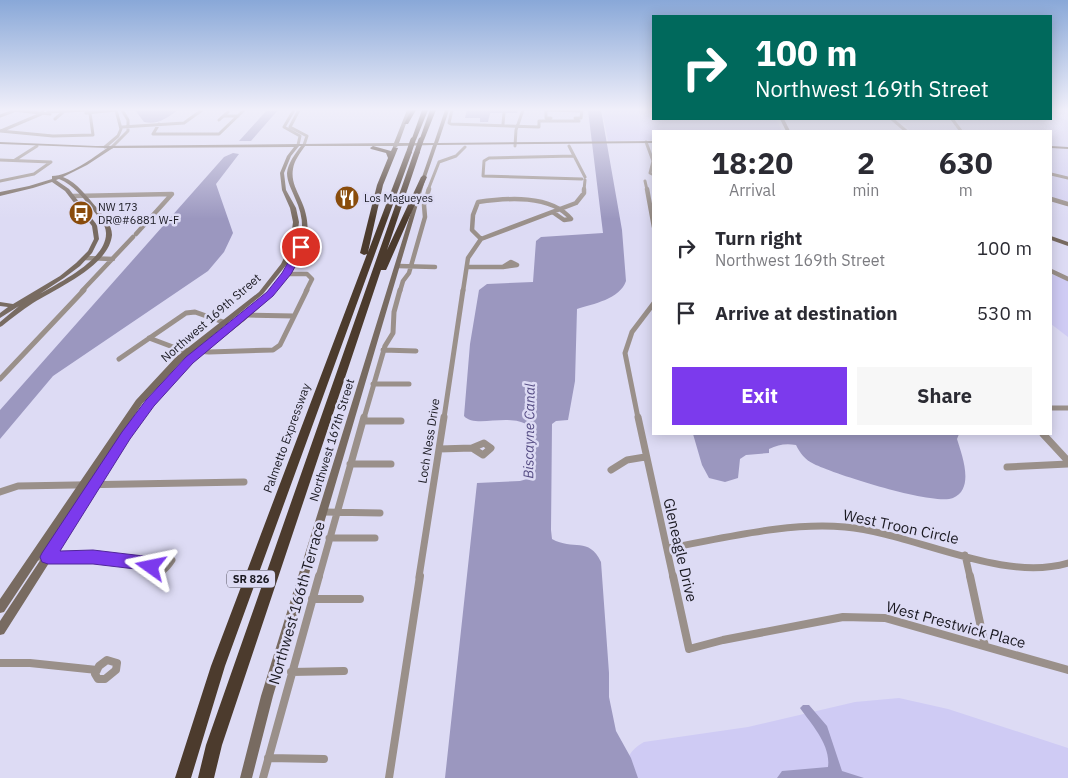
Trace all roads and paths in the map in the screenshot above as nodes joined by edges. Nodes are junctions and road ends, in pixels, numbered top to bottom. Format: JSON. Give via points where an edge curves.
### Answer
{"nodes":[{"id":1,"x":37,"y":146,"type":"edge"},
{"id":2,"x":44,"y":146,"type":"edge"},
{"id":3,"x":108,"y":146,"type":"edge"},
{"id":4,"x":147,"y":146,"type":"edge"},
{"id":5,"x":162,"y":146,"type":"edge"},
{"id":6,"x":183,"y":146,"type":"edge"},
{"id":7,"x":219,"y":146,"type":"edge"},
{"id":8,"x":366,"y":146,"type":"edge"},
{"id":9,"x":392,"y":146,"type":"edge"},
{"id":10,"x":396,"y":146,"type":"edge"},
{"id":11,"x":413,"y":146,"type":"edge"},
{"id":12,"x":417,"y":146,"type":"edge"},
{"id":13,"x":434,"y":146,"type":"edge"},
{"id":14,"x":442,"y":146,"type":"edge"},
{"id":15,"x":480,"y":146,"type":"edge"},
{"id":16,"x":569,"y":146,"type":"edge"},
{"id":17,"x":648,"y":146,"type":"edge"},
{"id":18,"x":112,"y":147,"type":"joint"},
{"id":19,"x":299,"y":147,"type":"junction"},
{"id":20,"x":461,"y":147,"type":"junction"},
{"id":21,"x":0,"y":148,"type":"edge"},
{"id":22,"x":373,"y":148,"type":"junction"},
{"id":23,"x":1052,"y":148,"type":"edge"},
{"id":24,"x":106,"y":149,"type":"junction"},
{"id":25,"x":1068,"y":149,"type":"edge"},
{"id":26,"x":30,"y":150,"type":"junction"},
{"id":27,"x":169,"y":150,"type":"junction"},
{"id":28,"x":100,"y":151,"type":"junction"},
{"id":29,"x":413,"y":152,"type":"junction"},
{"id":30,"x":574,"y":156,"type":"junction"},
{"id":31,"x":390,"y":157,"type":"junction"},
{"id":32,"x":652,"y":158,"type":"edge"},
{"id":33,"x":0,"y":160,"type":"edge"},
{"id":34,"x":9,"y":160,"type":"junction"},
{"id":35,"x":15,"y":160,"type":"junction"},
{"id":36,"x":1052,"y":174,"type":"edge"},
{"id":37,"x":424,"y":177,"type":"junction"},
{"id":38,"x":62,"y":178,"type":"junction"},
{"id":39,"x":584,"y":178,"type":"junction"},
{"id":40,"x":1068,"y":178,"type":"edge"},
{"id":41,"x":54,"y":179,"type":"junction"},
{"id":42,"x":0,"y":181,"type":"edge"},
{"id":43,"x":645,"y":181,"type":"dead end"},
{"id":44,"x":0,"y":193,"type":"edge"},
{"id":45,"x":84,"y":195,"type":"junction"},
{"id":46,"x":73,"y":196,"type":"junction"},
{"id":47,"x":1052,"y":199,"type":"edge"},
{"id":48,"x":1068,"y":204,"type":"edge"},
{"id":49,"x":562,"y":210,"type":"junction"},
{"id":50,"x":554,"y":213,"type":"junction"},
{"id":51,"x":652,"y":217,"type":"edge"},
{"id":52,"x":1052,"y":238,"type":"edge"},
{"id":53,"x":481,"y":239,"type":"junction"},
{"id":54,"x":1068,"y":244,"type":"edge"},
{"id":55,"x":293,"y":255,"type":"junction"},
{"id":56,"x":85,"y":258,"type":"junction"},
{"id":57,"x":95,"y":259,"type":"junction"},
{"id":58,"x":113,"y":259,"type":"junction"},
{"id":59,"x":411,"y":266,"type":"junction"},
{"id":60,"x":504,"y":266,"type":"dead end"},
{"id":61,"x":398,"y":267,"type":"junction"},
{"id":62,"x":434,"y":267,"type":"dead end"},
{"id":63,"x":466,"y":267,"type":"junction"},
{"id":64,"x":1052,"y":271,"type":"edge"},
{"id":65,"x":286,"y":274,"type":"junction"},
{"id":66,"x":1068,"y":279,"type":"edge"},
{"id":67,"x":370,"y":288,"type":"junction"},
{"id":68,"x":0,"y":304,"type":"edge"},
{"id":69,"x":12,"y":306,"type":"junction"},
{"id":70,"x":652,"y":306,"type":"edge"},
{"id":71,"x":247,"y":315,"type":"junction"},
{"id":72,"x":0,"y":316,"type":"edge"},
{"id":73,"x":294,"y":316,"type":"junction"},
{"id":74,"x":226,"y":323,"type":"junction"},
{"id":75,"x":0,"y":325,"type":"edge"},
{"id":76,"x":149,"y":338,"type":"junction"},
{"id":77,"x":189,"y":350,"type":"junction"},
{"id":78,"x":383,"y":350,"type":"junction"},
{"id":79,"x":416,"y":350,"type":"dead end"},
{"id":80,"x":200,"y":351,"type":"junction"},
{"id":81,"x":119,"y":359,"type":"dead end"},
{"id":82,"x":0,"y":379,"type":"edge"},
{"id":83,"x":324,"y":382,"type":"junction"},
{"id":84,"x":373,"y":384,"type":"junction"},
{"id":85,"x":409,"y":384,"type":"dead end"},
{"id":86,"x":1052,"y":408,"type":"edge"},
{"id":87,"x":1068,"y":408,"type":"edge"},
{"id":88,"x":362,"y":421,"type":"junction"},
{"id":89,"x":401,"y":421,"type":"dead end"},
{"id":90,"x":1044,"y":435,"type":"edge"},
{"id":91,"x":472,"y":448,"type":"dead end"},
{"id":92,"x":439,"y":449,"type":"junction"},
{"id":93,"x":645,"y":457,"type":"junction"},
{"id":94,"x":1068,"y":462,"type":"edge"},
{"id":95,"x":350,"y":464,"type":"junction"},
{"id":96,"x":391,"y":464,"type":"dead end"},
{"id":97,"x":1007,"y":467,"type":"dead end"},
{"id":98,"x":611,"y":470,"type":"dead end"},
{"id":99,"x":244,"y":482,"type":"dead end"},
{"id":100,"x":94,"y":484,"type":"junction"},
{"id":101,"x":84,"y":485,"type":"junction"},
{"id":102,"x":0,"y":492,"type":"edge"},
{"id":103,"x":323,"y":512,"type":"junction"},
{"id":104,"x":337,"y":513,"type":"junction"},
{"id":105,"x":380,"y":513,"type":"dead end"},
{"id":106,"x":329,"y":538,"type":"junction"},
{"id":107,"x":376,"y":538,"type":"dead end"},
{"id":108,"x":668,"y":548,"type":"junction"},
{"id":109,"x":964,"y":555,"type":"junction"},
{"id":110,"x":34,"y":557,"type":"junction"},
{"id":111,"x":48,"y":557,"type":"junction"},
{"id":112,"x":1068,"y":563,"type":"edge"},
{"id":113,"x":152,"y":564,"type":"dead end"},
{"id":114,"x":312,"y":599,"type":"junction"},
{"id":115,"x":360,"y":599,"type":"dead end"},
{"id":116,"x":0,"y":608,"type":"edge"},
{"id":117,"x":0,"y":630,"type":"edge"},
{"id":118,"x":985,"y":646,"type":"junction"},
{"id":119,"x":689,"y":649,"type":"joint"},
{"id":120,"x":0,"y":663,"type":"edge"},
{"id":121,"x":97,"y":670,"type":"dead end"},
{"id":122,"x":1068,"y":670,"type":"edge"},
{"id":123,"x":344,"y":671,"type":"dead end"},
{"id":124,"x":292,"y":672,"type":"junction"},
{"id":125,"x":268,"y":758,"type":"junction"},
{"id":126,"x":324,"y":758,"type":"dead end"},
{"id":127,"x":183,"y":778,"type":"edge"},
{"id":128,"x":206,"y":778,"type":"edge"},
{"id":129,"x":246,"y":778,"type":"edge"},
{"id":130,"x":263,"y":778,"type":"edge"},
{"id":131,"x":389,"y":778,"type":"edge"}],
"edges":[{"from":1,"to":26,"type":"street"},
{"from":2,"to":24,"type":"street"},
{"from":3,"to":24,"type":"street"},
{"from":4,"to":18,"type":"street"},
{"from":5,"to":27,"type":"street"},
{"from":6,"to":27,"type":"street"},
{"from":7,"to":19,"type":"street"},
{"from":8,"to":19,"type":"street"},
{"from":9,"to":22,"type":"street"},
{"from":10,"to":31,"type":"highway"},
{"from":11,"to":29,"type":"highway","name":"Palmetto Expressway","number":"SR 826","bridge":true},
{"from":12,"to":29,"type":"highway","name":"Palmetto Expressway","number":"SR 826","bridge":true},
{"from":13,"to":37,"type":"street","name":"Northwest 167th Street"},
{"from":14,"to":20,"type":"street"},
{"from":15,"to":20,"type":"street"},
{"from":16,"to":30,"type":"street"},
{"from":17,"to":32,"type":"street"},
{"from":18,"to":24,"type":"street"},
{"from":19,"to":22,"type":"street"},
{"from":19,"to":27,"type":"street"},
{"from":19,"to":55,"type":"street","name":"Northwest 169th Street","via":[[290,182],[302,210],[300,221],[304,239]]},
{"from":20,"to":59,"type":"street","name":"Northwest 166th Terrace","via":[[457,155],[438,166],[423,210]]},
{"from":21,"to":26,"type":"street"},
{"from":22,"to":31,"type":"highway","via":[[389,152]]},
{"from":23,"to":25,"type":"street"},
{"from":24,"to":27,"type":"street"},
{"from":24,"to":28,"type":"street"},
{"from":24,"to":38,"type":"street"},
{"from":26,"to":28,"type":"street"},
{"from":26,"to":34,"type":"street"},
{"from":26,"to":35,"type":"street"},
{"from":28,"to":41,"type":"street"},
{"from":29,"to":67,"type":"highway","name":"Palmetto Expressway","number":"SR 826"},
{"from":29,"to":83,"type":"highway","name":"Palmetto Expressway","number":"SR 826"},
{"from":30,"to":39,"type":"street","via":[[580,162]]},
{"from":30,"to":39,"type":"street","via":[[489,158],[484,161],[483,176]]},
{"from":31,"to":83,"type":"highway","via":[[380,185],[368,244],[330,348]]},
{"from":33,"to":34,"type":"street"},
{"from":34,"to":35,"type":"street"},
{"from":35,"to":42,"type":"street","via":[[51,162],[31,176]]},
{"from":36,"to":40,"type":"street"},
{"from":37,"to":61,"type":"street","name":"Northwest 167th Street"},
{"from":37,"to":67,"type":"highway","via":[[382,270]]},
{"from":38,"to":41,"type":"street"},
{"from":38,"to":45,"type":"street"},
{"from":39,"to":49,"type":"street","via":[[583,197]]},
{"from":41,"to":44,"type":"street"},
{"from":41,"to":46,"type":"street"},
{"from":43,"to":51,"type":"street"},
{"from":45,"to":46,"type":"street"},
{"from":45,"to":57,"type":"street","via":[[109,229],[108,242]]},
{"from":45,"to":58,"type":"street","via":[[172,194]]},
{"from":46,"to":56,"type":"street","via":[[98,232],[97,243]]},
{"from":47,"to":48,"type":"street"},
{"from":49,"to":50,"type":"street"},
{"from":49,"to":50,"type":"street","via":[[570,220]]},
{"from":49,"to":53,"type":"street","via":[[540,201],[478,202],[472,229]]},
{"from":50,"to":53,"type":"street"},
{"from":52,"to":54,"type":"street"},
{"from":53,"to":63,"type":"street","name":"Loch Ness Drive","via":[[470,253]]},
{"from":55,"to":65,"type":"street","name":"Northwest 169th Street"},
{"from":55,"to":74,"type":"street","name":"Northwest 169th Street","via":[[261,293]]},
{"from":56,"to":57,"type":"street"},
{"from":56,"to":69,"type":"street","via":[[74,269]]},
{"from":57,"to":58,"type":"street"},
{"from":57,"to":75,"type":"street","via":[[84,270],[21,308]]},
{"from":58,"to":82,"type":"street"},
{"from":59,"to":61,"type":"street"},
{"from":59,"to":62,"type":"street"},
{"from":59,"to":78,"type":"street","name":"Northwest 166th Terrace","via":[[402,282],[394,312],[393,333]]},
{"from":60,"to":63,"type":"street"},
{"from":61,"to":103,"type":"street","name":"Northwest 167th Street"},
{"from":63,"to":92,"type":"street","name":"Loch Ness Drive"},
{"from":64,"to":66,"type":"street"},
{"from":65,"to":71,"type":"street","name":"Northwest 169th Street"},
{"from":65,"to":73,"type":"street","via":[[307,274],[312,278]]},
{"from":67,"to":128,"type":"highway","name":"Palmetto Expressway","number":"SR 826","via":[[214,745]]},
{"from":68,"to":69,"type":"street"},
{"from":69,"to":72,"type":"street"},
{"from":70,"to":93,"type":"street","name":"Gleneagle Drive","via":[[626,341],[625,353]]},
{"from":71,"to":73,"type":"street"},
{"from":71,"to":80,"type":"street","name":"Northwest 169th Street"},
{"from":73,"to":80,"type":"street","via":[[280,345],[273,350]]},
{"from":74,"to":76,"type":"street","via":[[190,312]]},
{"from":74,"to":77,"type":"street","name":"Northwest 169th Street"},
{"from":76,"to":77,"type":"street"},
{"from":76,"to":81,"type":"street"},
{"from":77,"to":80,"type":"street"},
{"from":77,"to":101,"type":"street","name":"Northwest 169th Street","via":[[139,402]]},
{"from":78,"to":79,"type":"street"},
{"from":78,"to":84,"type":"street","name":"Northwest 166th Terrace"},
{"from":80,"to":100,"type":"street","name":"Northwest 169th Street","via":[[150,403]]},
{"from":83,"to":127,"type":"highway","name":"Palmetto Expressway","number":"SR 826","via":[[218,666]]},
{"from":84,"to":85,"type":"street"},
{"from":84,"to":88,"type":"street","name":"Northwest 166th Terrace"},
{"from":86,"to":87,"type":"street"},
{"from":88,"to":89,"type":"street"},
{"from":88,"to":95,"type":"street","name":"Northwest 166th Terrace"},
{"from":90,"to":94,"type":"street"},
{"from":91,"to":92,"type":"street"},
{"from":92,"to":131,"type":"street","name":"Loch Ness Drive"},
{"from":93,"to":98,"type":"street","via":[[627,460]]},
{"from":93,"to":108,"type":"street","name":"Gleneagle Drive"},
{"from":94,"to":97,"type":"street"},
{"from":95,"to":96,"type":"street"},
{"from":95,"to":104,"type":"street","name":"Northwest 166th Terrace"},
{"from":99,"to":100,"type":"street"},
{"from":100,"to":101,"type":"street"},
{"from":100,"to":111,"type":"street","name":"Northwest 169th Street"},
{"from":101,"to":102,"type":"street","via":[[18,486]]},
{"from":101,"to":110,"type":"street","name":"Northwest 169th Street"},
{"from":103,"to":104,"type":"street"},
{"from":103,"to":129,"type":"street","name":"Northwest 167th Street","via":[[267,696]]},
{"from":104,"to":105,"type":"street"},
{"from":104,"to":106,"type":"street","name":"Northwest 166th Terrace"},
{"from":106,"to":107,"type":"street"},
{"from":106,"to":114,"type":"street","name":"Northwest 166th Terrace"},
{"from":108,"to":109,"type":"street","name":"West Troon Circle","via":[[820,526],[879,533]]},
{"from":108,"to":119,"type":"street","name":"Gleneagle Drive"},
{"from":109,"to":112,"type":"street","name":"West Troon Circle","via":[[1026,567],[1054,567]]},
{"from":109,"to":118,"type":"street"},
{"from":110,"to":111,"type":"street"},
{"from":110,"to":116,"type":"street","name":"Northwest 169th Street"},
{"from":111,"to":113,"type":"street","via":[[93,557]]},
{"from":111,"to":117,"type":"street","name":"Northwest 169th Street"},
{"from":114,"to":115,"type":"street"},
{"from":114,"to":124,"type":"street","name":"Northwest 166th Terrace"},
{"from":118,"to":119,"type":"street","name":"West Prestwick Place","via":[[885,618],[843,617]]},
{"from":118,"to":122,"type":"street","name":"West Prestwick Place"},
{"from":120,"to":121,"type":"street"},
{"from":123,"to":124,"type":"street"},
{"from":124,"to":125,"type":"street","name":"Northwest 166th Terrace"},
{"from":125,"to":126,"type":"street"},
{"from":125,"to":130,"type":"street","name":"Northwest 166th Terrace"}]}
